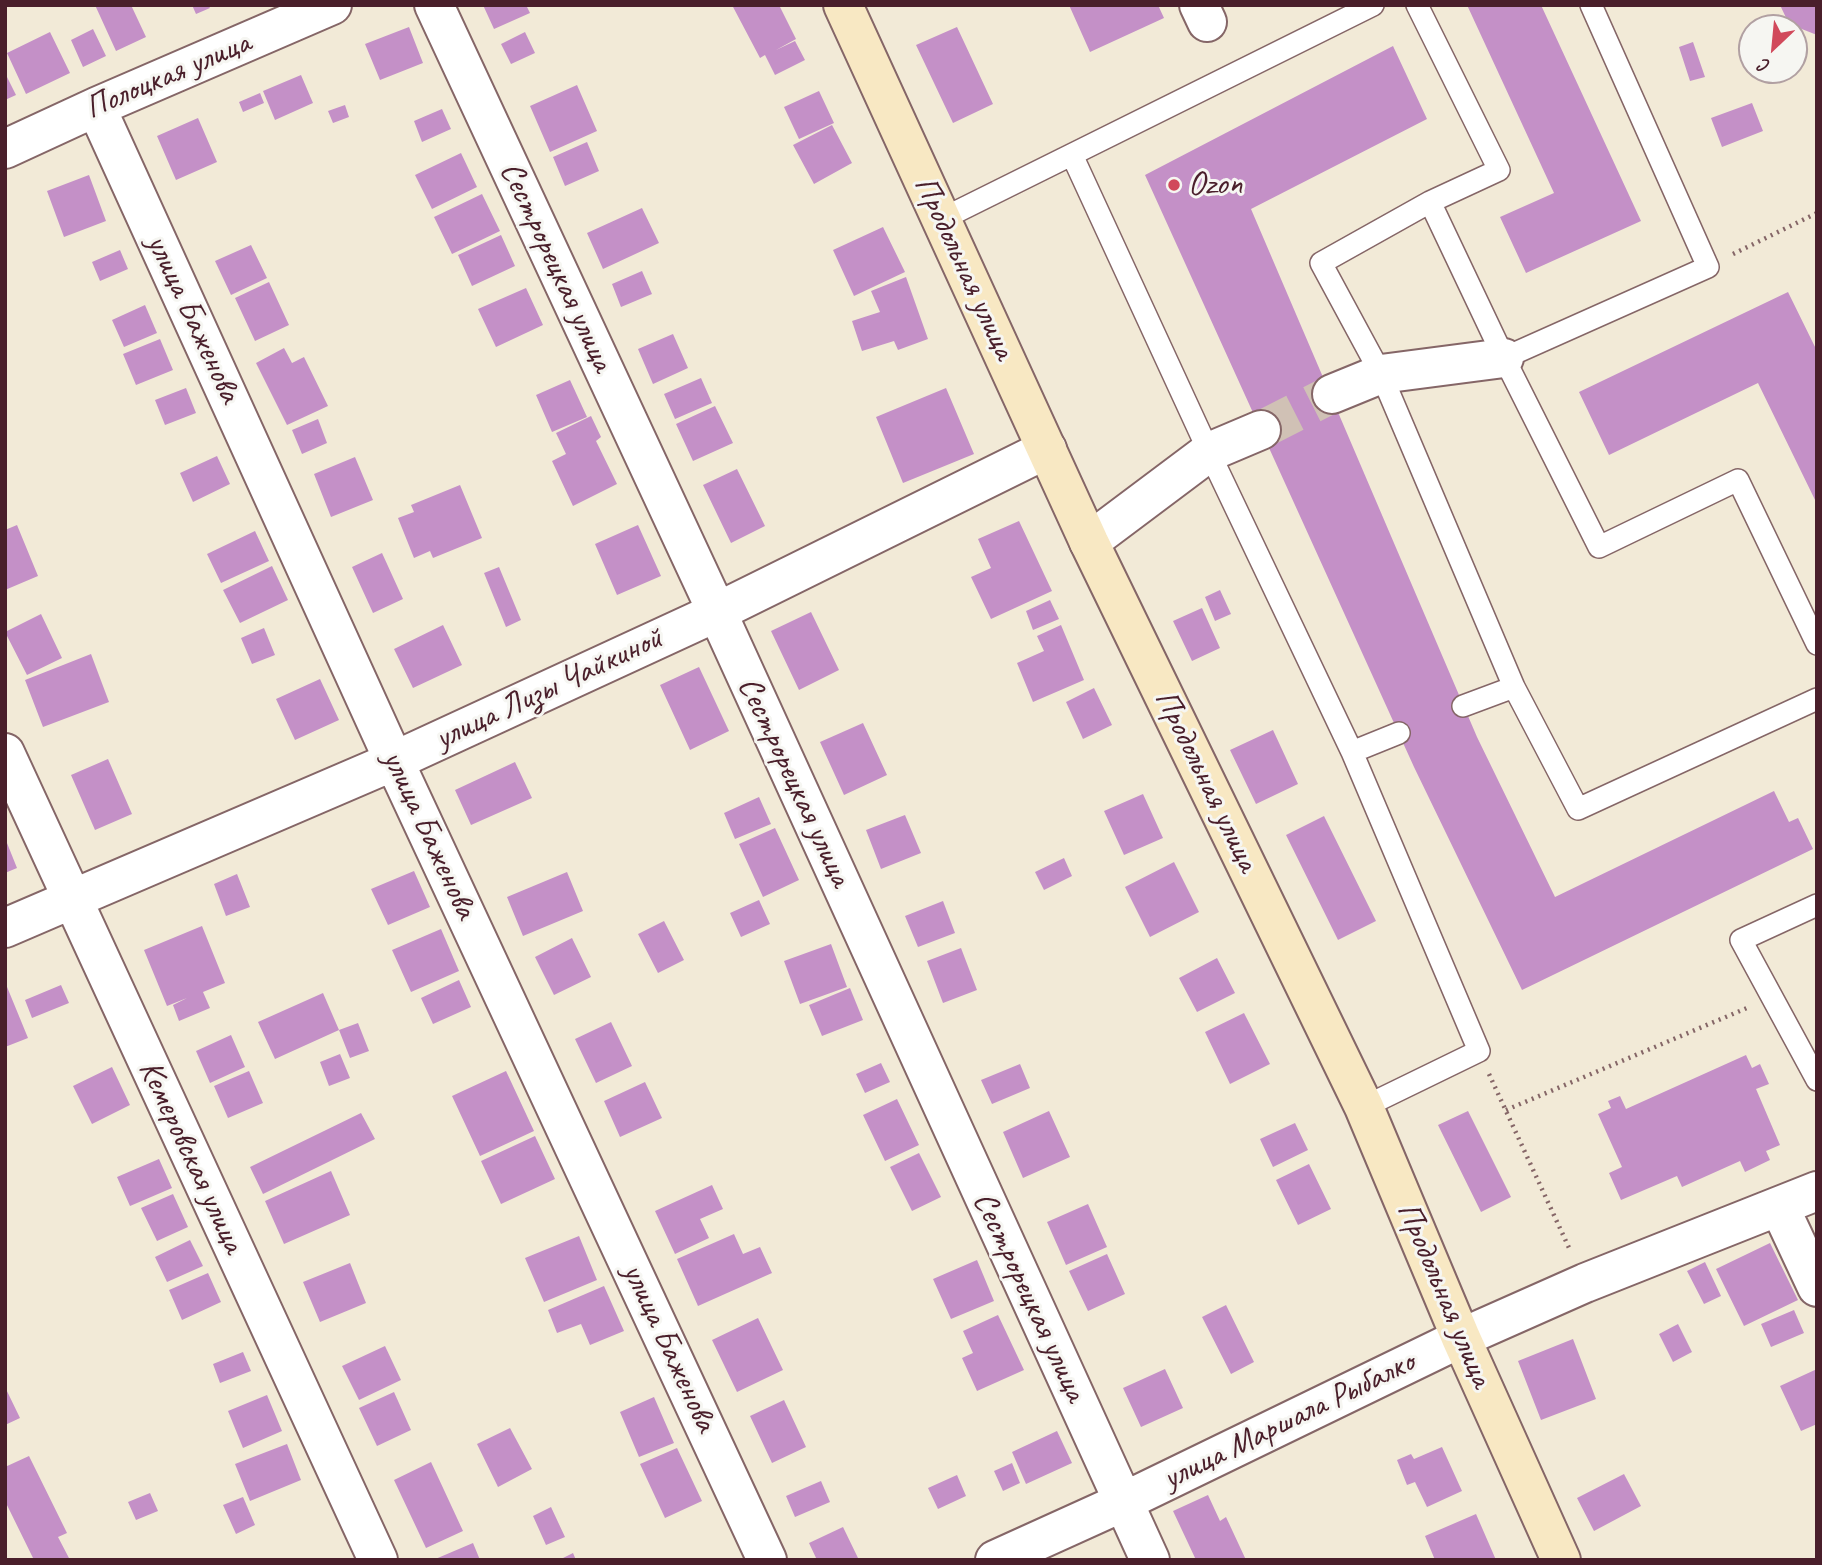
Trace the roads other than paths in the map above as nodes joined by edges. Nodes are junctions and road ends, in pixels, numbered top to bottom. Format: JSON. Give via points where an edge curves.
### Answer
{"nodes":[{"id":1,"x":332,"y":5,"type":"edge"},
{"id":2,"x":434,"y":5,"type":"edge"},
{"id":3,"x":843,"y":5,"type":"edge"},
{"id":4,"x":1373,"y":5,"type":"edge"},
{"id":5,"x":1418,"y":5,"type":"edge"},
{"id":6,"x":1591,"y":5,"type":"edge"},
{"id":7,"x":96,"y":107,"type":"junction"},
{"id":8,"x":5,"y":149,"type":"edge"},
{"id":9,"x":1072,"y":155,"type":"junction"},
{"id":10,"x":1430,"y":202,"type":"junction"},
{"id":11,"x":942,"y":219,"type":"junction"},
{"id":12,"x":1504,"y":358,"type":"junction"},
{"id":13,"x":1381,"y":374,"type":"junction"},
{"id":14,"x":1332,"y":394,"type":"tunnel mouth"},
{"id":15,"x":1261,"y":429,"type":"tunnel mouth"},
{"id":16,"x":1047,"y":449,"type":"junction"},
{"id":17,"x":1209,"y":452,"type":"junction"},
{"id":18,"x":1089,"y":542,"type":"junction"},
{"id":19,"x":717,"y":612,"type":"junction"},
{"id":20,"x":1817,"y":644,"type":"edge"},
{"id":21,"x":1514,"y":687,"type":"junction"},
{"id":22,"x":1817,"y":699,"type":"edge"},
{"id":23,"x":1464,"y":706,"type":"dead end"},
{"id":24,"x":1399,"y":733,"type":"dead end"},
{"id":25,"x":1352,"y":751,"type":"junction"},
{"id":26,"x":5,"y":753,"type":"edge"},
{"id":27,"x":394,"y":761,"type":"junction"},
{"id":28,"x":72,"y":899,"type":"junction"},
{"id":29,"x":1817,"y":905,"type":"edge"},
{"id":30,"x":5,"y":928,"type":"edge"},
{"id":31,"x":1817,"y":1080,"type":"edge"},
{"id":32,"x":1364,"y":1107,"type":"junction"},
{"id":33,"x":1817,"y":1191,"type":"edge"},
{"id":34,"x":1779,"y":1206,"type":"junction"},
{"id":35,"x":1817,"y":1287,"type":"edge"},
{"id":36,"x":1461,"y":1338,"type":"junction"},
{"id":37,"x":1123,"y":1502,"type":"junction"},
{"id":38,"x":378,"y":1560,"type":"edge"},
{"id":39,"x":767,"y":1560,"type":"edge"},
{"id":40,"x":995,"y":1560,"type":"edge"},
{"id":41,"x":1150,"y":1560,"type":"edge"},
{"id":42,"x":1561,"y":1560,"type":"edge"}],
"edges":[{"from":1,"to":7,"type":"street","name":"Полоцкая улица"},
{"from":2,"to":19,"type":"street","name":"Сестрорецкая улица"},
{"from":3,"to":11,"type":"main road","name":"Продольная улица"},
{"from":4,"to":9,"type":"lane"},
{"from":5,"to":10,"type":"lane","via":[[1499,170]]},
{"from":6,"to":12,"type":"lane","via":[[1707,267]]},
{"from":7,"to":8,"type":"street","name":"Полоцкая улица"},
{"from":7,"to":27,"type":"street","name":"улица Баженова"},
{"from":9,"to":11,"type":"lane"},
{"from":9,"to":17,"type":"lane"},
{"from":10,"to":12,"type":"lane"},
{"from":10,"to":13,"type":"lane","via":[[1321,263]]},
{"from":11,"to":16,"type":"main road","name":"Продольная улица"},
{"from":12,"to":13,"type":"street"},
{"from":12,"to":20,"type":"lane","via":[[1599,547],[1738,480]]},
{"from":13,"to":14,"type":"street"},
{"from":13,"to":21,"type":"lane"},
{"from":15,"to":17,"type":"street"},
{"from":16,"to":18,"type":"main road","name":"Продольная улица"},
{"from":16,"to":19,"type":"street","name":"улица Лизы Чайкиной"},
{"from":17,"to":18,"type":"street"},
{"from":17,"to":25,"type":"lane"},
{"from":18,"to":32,"type":"main road","name":"Продольная улица"},
{"from":19,"to":27,"type":"street","name":"улица Лизы Чайкиной"},
{"from":19,"to":37,"type":"street","name":"Сестрорецкая улица"},
{"from":21,"to":22,"type":"lane","via":[[1578,809]]},
{"from":21,"to":23,"type":"lane"},
{"from":24,"to":25,"type":"lane"},
{"from":25,"to":32,"type":"lane","via":[[1479,1051]]},
{"from":26,"to":28,"type":"street","name":"Кемеровская улица"},
{"from":27,"to":28,"type":"street","name":"улица Лизы Чайкиной"},
{"from":27,"to":39,"type":"street","name":"улица Баженова"},
{"from":28,"to":30,"type":"street","name":"улица Лизы Чайкиной"},
{"from":28,"to":38,"type":"street","name":"Кемеровская улица"},
{"from":29,"to":31,"type":"lane","via":[[1741,940]]},
{"from":32,"to":36,"type":"main road","name":"Продольная улица"},
{"from":33,"to":34,"type":"street","name":"улица Маршала Рыбалко"},
{"from":34,"to":35,"type":"street"},
{"from":34,"to":36,"type":"street","name":"улица Маршала Рыбалко"},
{"from":36,"to":37,"type":"street","name":"улица Маршала Рыбалко"},
{"from":36,"to":42,"type":"main road","name":"Продольная улица"},
{"from":37,"to":40,"type":"street","name":"улица Маршала Рыбалко"},
{"from":37,"to":41,"type":"street","name":"Сестрорецкая улица"}]}
